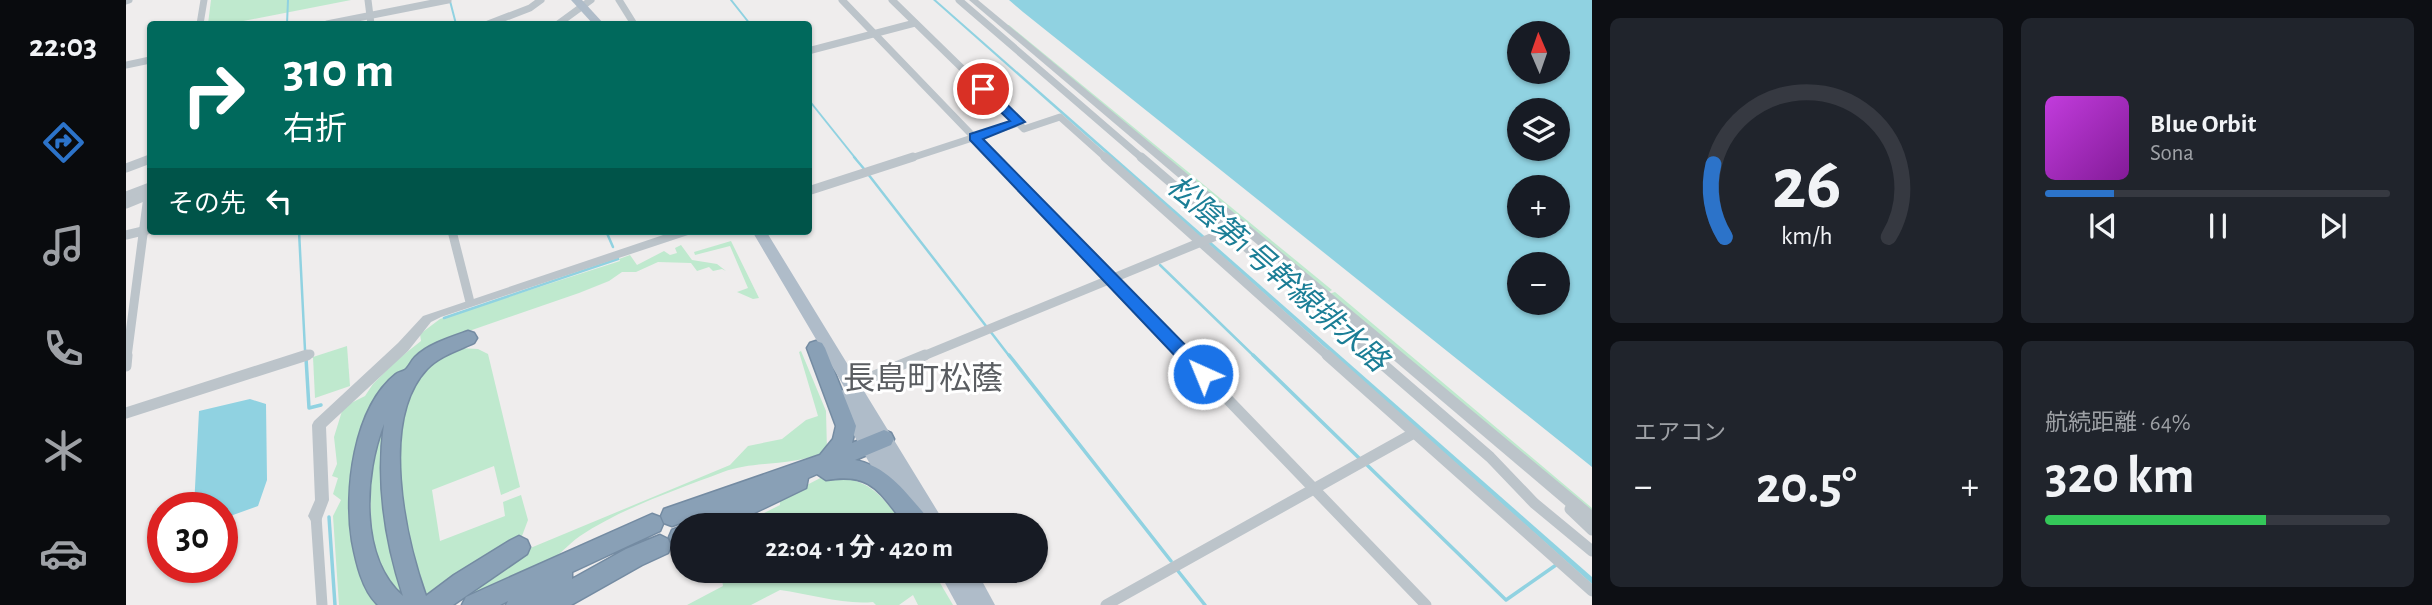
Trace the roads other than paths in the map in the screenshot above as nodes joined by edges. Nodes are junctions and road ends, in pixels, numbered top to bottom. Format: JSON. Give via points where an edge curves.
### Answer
{"nodes":[{"id":1,"x":204,"y":0,"type":"edge"},
{"id":2,"x":368,"y":0,"type":"edge"},
{"id":3,"x":448,"y":0,"type":"edge"},
{"id":4,"x":550,"y":0,"type":"edge"},
{"id":5,"x":619,"y":0,"type":"edge"},
{"id":6,"x":842,"y":0,"type":"edge"},
{"id":7,"x":892,"y":0,"type":"edge"},
{"id":8,"x":959,"y":0,"type":"edge"},
{"id":9,"x":973,"y":0,"type":"edge"},
{"id":10,"x":536,"y":5,"type":"edge"},
{"id":11,"x":584,"y":5,"type":"edge"},
{"id":12,"x":370,"y":16,"type":"junction"},
{"id":13,"x":200,"y":21,"type":"edge"},
{"id":14,"x":343,"y":21,"type":"edge"},
{"id":15,"x":371,"y":21,"type":"edge"},
{"id":16,"x":496,"y":21,"type":"edge"},
{"id":17,"x":507,"y":21,"type":"edge"},
{"id":18,"x":562,"y":21,"type":"edge"},
{"id":19,"x":597,"y":21,"type":"edge"},
{"id":20,"x":632,"y":21,"type":"edge"},
{"id":21,"x":915,"y":23,"type":"junction"},
{"id":22,"x":875,"y":34,"type":"junction"},
{"id":23,"x":812,"y":50,"type":"edge"},
{"id":24,"x":147,"y":61,"type":"edge"},
{"id":25,"x":126,"y":65,"type":"edge"},
{"id":26,"x":1018,"y":122,"type":"junction"},
{"id":27,"x":974,"y":137,"type":"junction"},
{"id":28,"x":147,"y":154,"type":"edge"},
{"id":29,"x":147,"y":160,"type":"edge"},
{"id":30,"x":126,"y":162,"type":"edge"},
{"id":31,"x":126,"y":168,"type":"edge"},
{"id":32,"x":812,"y":190,"type":"edge"},
{"id":33,"x":147,"y":192,"type":"edge"},
{"id":34,"x":147,"y":193,"type":"edge"},
{"id":35,"x":126,"y":196,"type":"edge"},
{"id":36,"x":126,"y":204,"type":"edge"},
{"id":37,"x":147,"y":230,"type":"edge"},
{"id":38,"x":1228,"y":231,"type":"junction"},
{"id":39,"x":126,"y":235,"type":"edge"},
{"id":40,"x":454,"y":235,"type":"edge"},
{"id":41,"x":675,"y":235,"type":"edge"},
{"id":42,"x":749,"y":235,"type":"edge"},
{"id":43,"x":761,"y":235,"type":"edge"},
{"id":44,"x":1205,"y":240,"type":"junction"},
{"id":45,"x":1110,"y":278,"type":"junction"},
{"id":46,"x":470,"y":302,"type":"junction"},
{"id":47,"x":468,"y":338,"type":"dead end"},
{"id":48,"x":816,"y":348,"type":"junction"},
{"id":49,"x":310,"y":354,"type":"dead end"},
{"id":50,"x":420,"y":364,"type":"junction"},
{"id":51,"x":126,"y":366,"type":"edge"},
{"id":52,"x":852,"y":385,"type":"junction"},
{"id":53,"x":126,"y":413,"type":"edge"},
{"id":54,"x":1414,"y":433,"type":"junction"},
{"id":55,"x":874,"y":444,"type":"junction"},
{"id":56,"x":802,"y":474,"type":"junction"},
{"id":57,"x":1549,"y":484,"type":"junction"},
{"id":58,"x":1314,"y":489,"type":"junction"},
{"id":59,"x":729,"y":513,"type":"edge"},
{"id":60,"x":910,"y":513,"type":"edge"},
{"id":61,"x":913,"y":513,"type":"edge"},
{"id":62,"x":927,"y":513,"type":"edge"},
{"id":63,"x":316,"y":516,"type":"joint"},
{"id":64,"x":1592,"y":519,"type":"edge"},
{"id":65,"x":1592,"y":530,"type":"edge"},
{"id":66,"x":669,"y":532,"type":"edge"},
{"id":67,"x":629,"y":534,"type":"junction"},
{"id":68,"x":519,"y":547,"type":"dead end"},
{"id":69,"x":1592,"y":551,"type":"edge"},
{"id":70,"x":956,"y":583,"type":"edge"},
{"id":71,"x":972,"y":583,"type":"edge"},
{"id":72,"x":1592,"y":591,"type":"edge"},
{"id":73,"x":322,"y":605,"type":"edge"},
{"id":74,"x":396,"y":605,"type":"edge"},
{"id":75,"x":418,"y":605,"type":"edge"},
{"id":76,"x":434,"y":605,"type":"edge"},
{"id":77,"x":474,"y":605,"type":"edge"},
{"id":78,"x":518,"y":605,"type":"edge"},
{"id":79,"x":548,"y":605,"type":"edge"},
{"id":80,"x":969,"y":605,"type":"edge"},
{"id":81,"x":985,"y":605,"type":"edge"},
{"id":82,"x":1106,"y":605,"type":"edge"},
{"id":83,"x":1426,"y":605,"type":"edge"}],
"edges":[{"from":1,"to":13,"type":"street"},
{"from":2,"to":12,"type":"street"},
{"from":3,"to":12,"type":"street"},
{"from":4,"to":10,"type":"street"},
{"from":5,"to":20,"type":"street"},
{"from":6,"to":22,"type":"street"},
{"from":7,"to":21,"type":"street"},
{"from":8,"to":38,"type":"street"},
{"from":9,"to":57,"type":"street"},
{"from":10,"to":16,"type":"street"},
{"from":10,"to":17,"type":"street"},
{"from":11,"to":18,"type":"street"},
{"from":11,"to":19,"type":"main road"},
{"from":12,"to":14,"type":"street"},
{"from":12,"to":15,"type":"street"},
{"from":21,"to":22,"type":"street"},
{"from":21,"to":26,"type":"street"},
{"from":22,"to":23,"type":"street"},
{"from":22,"to":27,"type":"street"},
{"from":24,"to":25,"type":"street"},
{"from":26,"to":27,"type":"street"},
{"from":26,"to":44,"type":"street","via":[[1024,129],[1060,117]]},
{"from":27,"to":32,"type":"street"},
{"from":27,"to":45,"type":"street"},
{"from":28,"to":30,"type":"street"},
{"from":29,"to":31,"type":"street"},
{"from":33,"to":35,"type":"street"},
{"from":34,"to":36,"type":"street"},
{"from":37,"to":39,"type":"street"},
{"from":37,"to":51,"type":"street"},
{"from":38,"to":44,"type":"street"},
{"from":38,"to":69,"type":"street"},
{"from":40,"to":46,"type":"street"},
{"from":41,"to":46,"type":"street"},
{"from":42,"to":48,"type":"main road"},
{"from":43,"to":52,"type":"main road"},
{"from":44,"to":45,"type":"street"},
{"from":44,"to":54,"type":"street"},
{"from":45,"to":52,"type":"street"},
{"from":45,"to":58,"type":"street"},
{"from":46,"to":63,"type":"street","via":[[427,320],[386,364],[323,418],[319,429],[322,500]]},
{"from":47,"to":50,"type":"highway"},
{"from":48,"to":55,"type":"main road"},
{"from":48,"to":56,"type":"highway","via":[[844,417],[845,435],[837,450]]},
{"from":49,"to":53,"type":"street"},
{"from":50,"to":74,"type":"highway","via":[[386,400],[370,434],[363,465],[362,520],[368,564],[377,590]]},
{"from":50,"to":75,"type":"highway","via":[[396,415],[390,486],[400,551]]},
{"from":52,"to":55,"type":"main road"},
{"from":54,"to":58,"type":"street"},
{"from":54,"to":72,"type":"street"},
{"from":55,"to":56,"type":"highway"},
{"from":55,"to":61,"type":"main road"},
{"from":55,"to":62,"type":"main road"},
{"from":56,"to":59,"type":"highway"},
{"from":56,"to":60,"type":"highway","via":[[837,468],[867,470],[884,481]]},
{"from":56,"to":66,"type":"highway"},
{"from":57,"to":64,"type":"street"},
{"from":57,"to":65,"type":"street"},
{"from":58,"to":82,"type":"street"},
{"from":58,"to":83,"type":"street"},
{"from":63,"to":73,"type":"street"},
{"from":66,"to":67,"type":"highway"},
{"from":66,"to":79,"type":"highway"},
{"from":67,"to":77,"type":"highway"},
{"from":67,"to":78,"type":"highway"},
{"from":68,"to":76,"type":"highway"},
{"from":70,"to":80,"type":"main road"},
{"from":71,"to":81,"type":"main road"}]}
